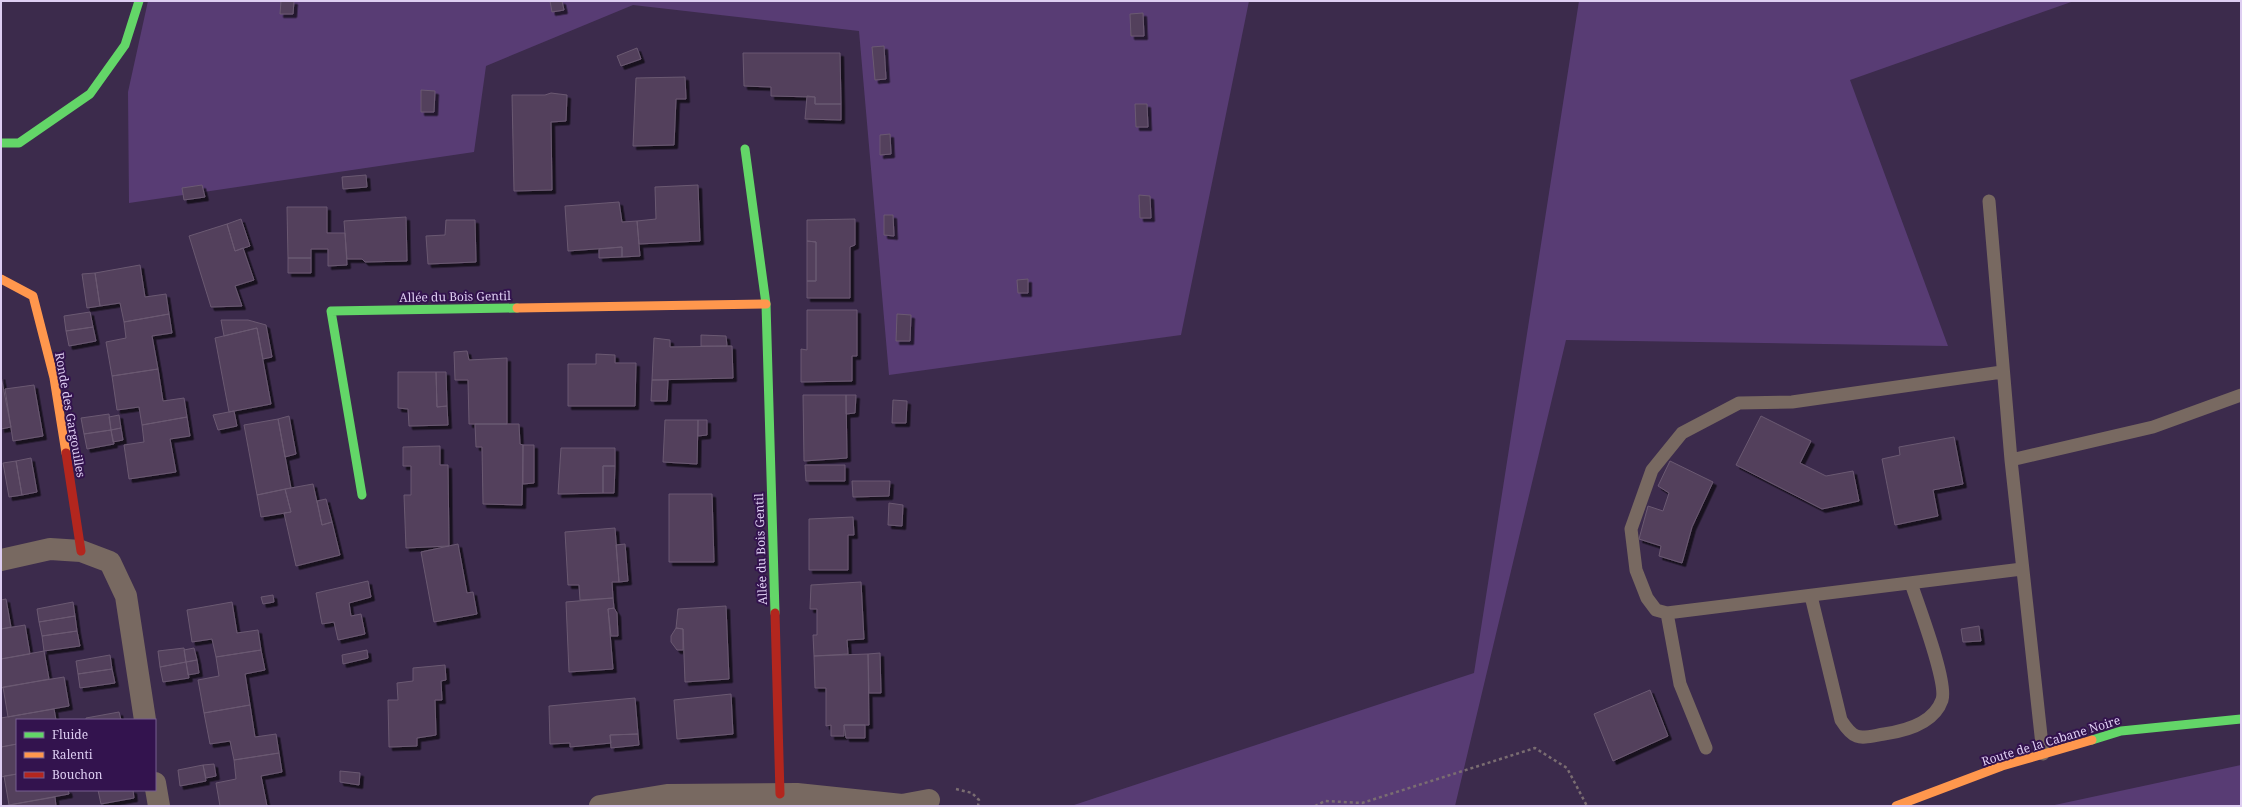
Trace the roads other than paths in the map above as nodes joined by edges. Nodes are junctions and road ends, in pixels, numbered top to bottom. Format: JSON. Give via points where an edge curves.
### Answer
{"nodes":[{"id":1,"x":139,"y":1,"type":"edge"},
{"id":2,"x":1,"y":143,"type":"edge"},
{"id":3,"x":746,"y":149,"type":"dead end"},
{"id":4,"x":1989,"y":201,"type":"dead end"},
{"id":5,"x":1,"y":279,"type":"edge"},
{"id":6,"x":766,"y":304,"type":"junction"},
{"id":7,"x":2002,"y":372,"type":"junction"},
{"id":8,"x":2241,"y":395,"type":"edge"},
{"id":9,"x":2010,"y":460,"type":"junction"},
{"id":10,"x":362,"y":495,"type":"dead end"},
{"id":11,"x":81,"y":551,"type":"junction"},
{"id":12,"x":1,"y":560,"type":"edge"},
{"id":13,"x":2022,"y":569,"type":"junction"},
{"id":14,"x":1911,"y":583,"type":"junction"},
{"id":15,"x":1810,"y":596,"type":"junction"},
{"id":16,"x":1666,"y":613,"type":"junction"},
{"id":17,"x":145,"y":719,"type":"edge"},
{"id":18,"x":2241,"y":720,"type":"edge"},
{"id":19,"x":1706,"y":748,"type":"dead end"},
{"id":20,"x":2043,"y":754,"type":"junction"},
{"id":21,"x":156,"y":791,"type":"edge"},
{"id":22,"x":780,"y":794,"type":"junction"},
{"id":23,"x":930,"y":800,"type":"dead end"},
{"id":24,"x":158,"y":806,"type":"edge"},
{"id":25,"x":600,"y":806,"type":"edge"},
{"id":26,"x":1896,"y":806,"type":"edge"}],
"edges":[{"from":1,"to":2,"type":"street","via":[[125,45],[90,94],[18,143]]},
{"from":3,"to":6,"type":"street","name":"Allée du Bois Gentil"},
{"from":4,"to":7,"type":"lane"},
{"from":5,"to":11,"type":"street","name":"Ronde des Gargouilles","via":[[33,296],[54,378]]},
{"from":6,"to":10,"type":"street","name":"Allée du Bois Gentil","via":[[331,311]]},
{"from":6,"to":22,"type":"street","name":"Allée du Bois Gentil"},
{"from":7,"to":9,"type":"lane"},
{"from":7,"to":16,"type":"lane","via":[[1792,402],[1739,403],[1682,433],[1652,470],[1631,529],[1636,570],[1647,598],[1656,610]]},
{"from":8,"to":9,"type":"lane","via":[[2153,426]]},
{"from":9,"to":13,"type":"lane"},
{"from":11,"to":12,"type":"street","via":[[50,549]]},
{"from":11,"to":17,"type":"street","via":[[110,562],[126,596]]},
{"from":13,"to":14,"type":"lane"},
{"from":13,"to":20,"type":"lane"},
{"from":14,"to":15,"type":"lane"},
{"from":14,"to":15,"type":"lane","via":[[1940,674],[1942,700],[1931,718],[1899,732],[1859,738],[1849,733],[1841,720]]},
{"from":15,"to":16,"type":"lane"},
{"from":16,"to":19,"type":"lane","via":[[1680,684]]},
{"from":18,"to":20,"type":"street","name":"Route de la Cabane Noire","via":[[2121,731]]},
{"from":20,"to":26,"type":"street","name":"Route de la Cabane Noire","via":[[2002,766]]},
{"from":21,"to":24,"type":"street"},
{"from":22,"to":23,"type":"street","via":[[902,805]]},
{"from":22,"to":25,"type":"street","via":[[667,796]]}]}
